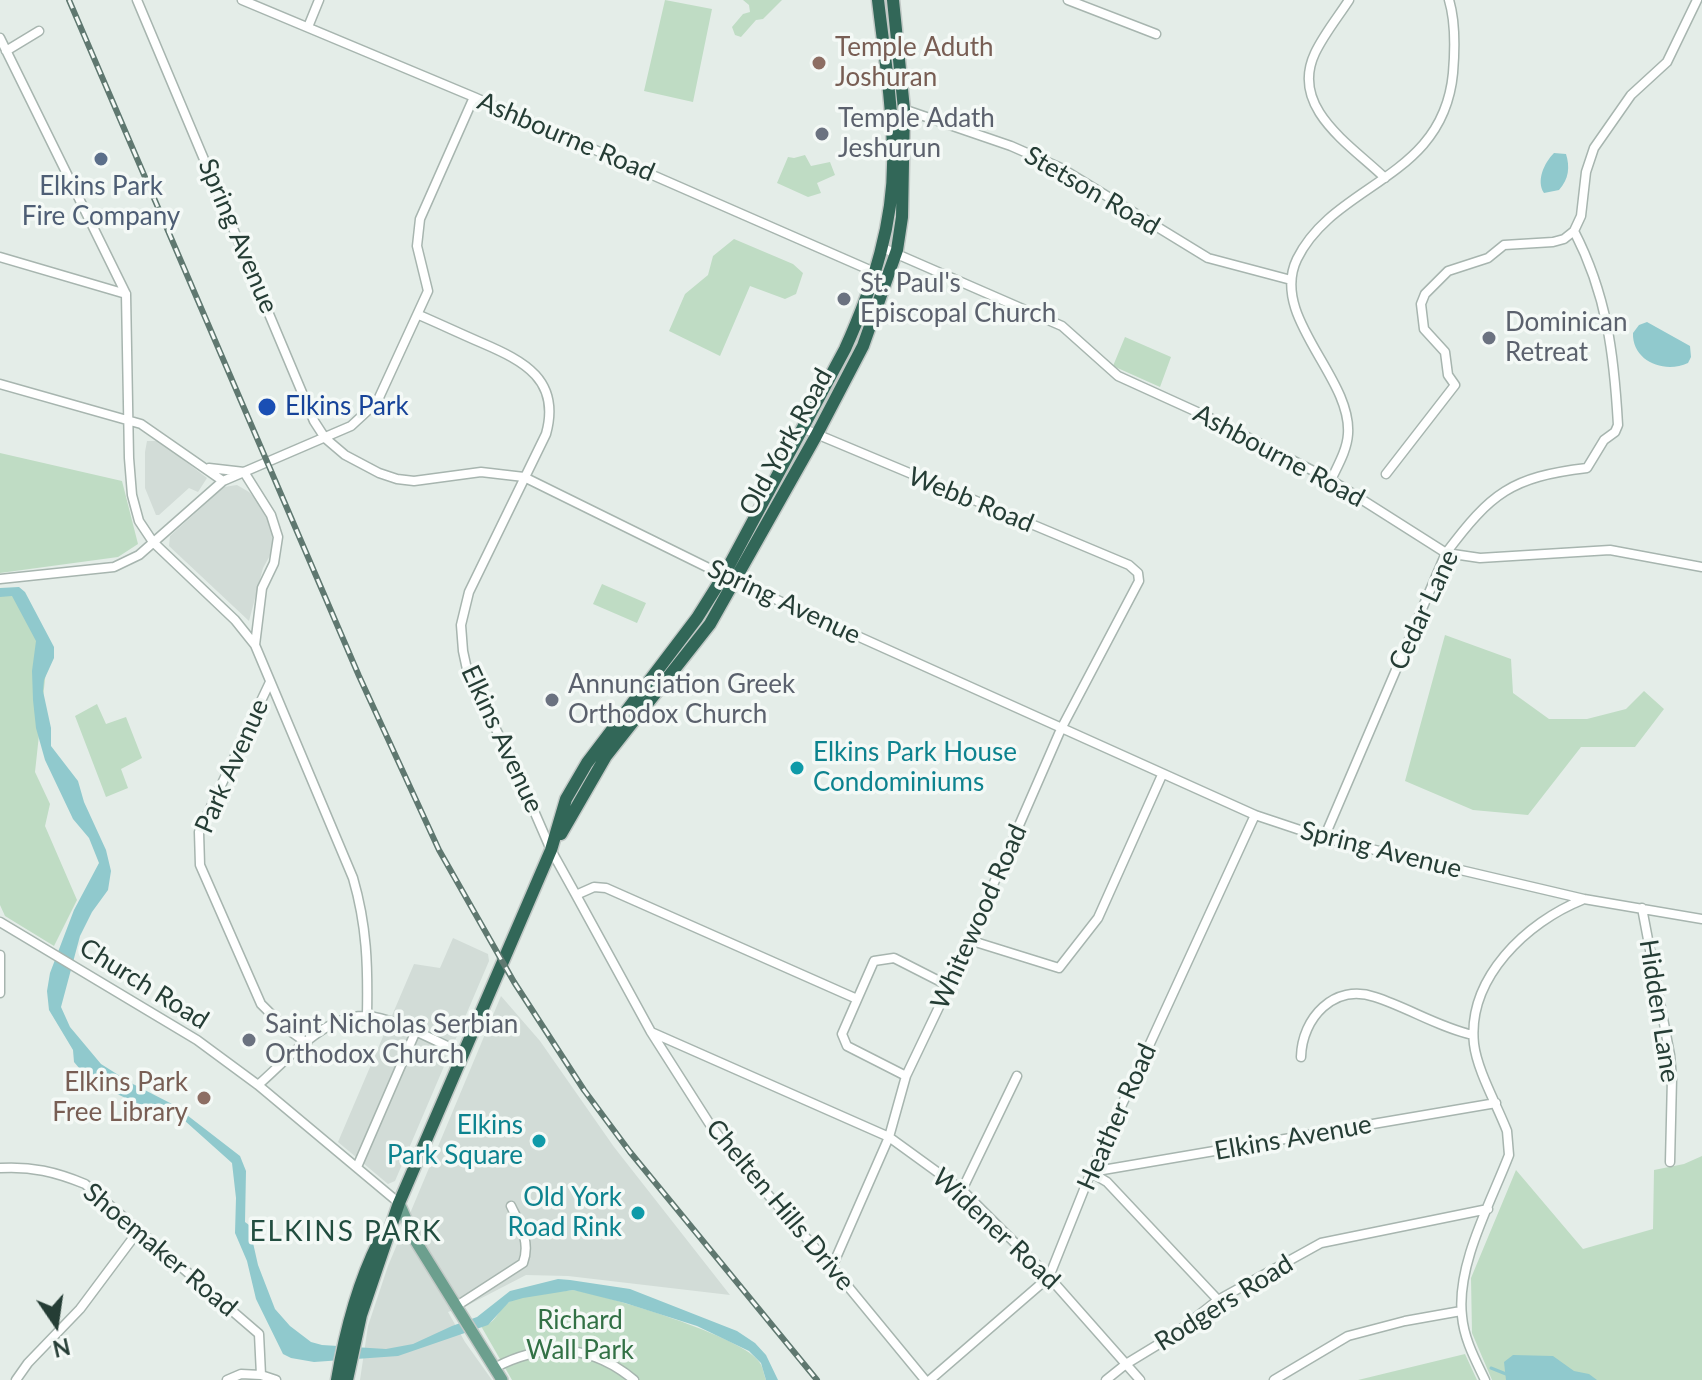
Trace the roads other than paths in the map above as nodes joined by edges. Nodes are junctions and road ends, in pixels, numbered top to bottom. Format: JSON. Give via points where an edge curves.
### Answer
{"nodes":[{"id":1,"x":137,"y":0,"type":"edge"},
{"id":2,"x":242,"y":0,"type":"edge"},
{"id":3,"x":319,"y":0,"type":"edge"},
{"id":4,"x":878,"y":0,"type":"edge"},
{"id":5,"x":893,"y":0,"type":"edge"},
{"id":6,"x":1068,"y":0,"type":"edge"},
{"id":7,"x":1349,"y":0,"type":"edge"},
{"id":8,"x":1449,"y":0,"type":"edge"},
{"id":9,"x":1697,"y":0,"type":"edge"},
{"id":10,"x":308,"y":27,"type":"junction"},
{"id":11,"x":39,"y":31,"type":"dead end"},
{"id":12,"x":1156,"y":34,"type":"dead end"},
{"id":13,"x":0,"y":38,"type":"edge"},
{"id":14,"x":5,"y":58,"type":"edge"},
{"id":15,"x":474,"y":97,"type":"junction"},
{"id":16,"x":890,"y":106,"type":"junction"},
{"id":17,"x":904,"y":109,"type":"junction"},
{"id":18,"x":1385,"y":178,"type":"junction"},
{"id":19,"x":1574,"y":231,"type":"junction"},
{"id":20,"x":883,"y":248,"type":"junction"},
{"id":21,"x":896,"y":253,"type":"junction"},
{"id":22,"x":0,"y":257,"type":"edge"},
{"id":23,"x":874,"y":273,"type":"junction"},
{"id":24,"x":888,"y":278,"type":"junction"},
{"id":25,"x":1291,"y":280,"type":"junction"},
{"id":26,"x":126,"y":294,"type":"junction"},
{"id":27,"x":419,"y":315,"type":"junction"},
{"id":28,"x":0,"y":384,"type":"edge"},
{"id":29,"x":128,"y":420,"type":"junction"},
{"id":30,"x":802,"y":428,"type":"junction"},
{"id":31,"x":816,"y":436,"type":"junction"},
{"id":32,"x":325,"y":438,"type":"junction"},
{"id":33,"x":207,"y":468,"type":"junction"},
{"id":34,"x":244,"y":472,"type":"junction"},
{"id":35,"x":1386,"y":474,"type":"dead end"},
{"id":36,"x":524,"y":477,"type":"junction"},
{"id":37,"x":1331,"y":480,"type":"junction"},
{"id":38,"x":223,"y":481,"type":"junction"},
{"id":39,"x":153,"y":542,"type":"junction"},
{"id":40,"x":1446,"y":553,"type":"junction"},
{"id":41,"x":1702,"y":566,"type":"edge"},
{"id":42,"x":1138,"y":573,"type":"joint"},
{"id":43,"x":729,"y":578,"type":"junction"},
{"id":44,"x":0,"y":579,"type":"edge"},
{"id":45,"x":255,"y":645,"type":"junction"},
{"id":46,"x":270,"y":682,"type":"junction"},
{"id":47,"x":1061,"y":729,"type":"junction"},
{"id":48,"x":1162,"y":775,"type":"junction"},
{"id":49,"x":1255,"y":815,"type":"junction"},
{"id":50,"x":1324,"y":838,"type":"junction"},
{"id":51,"x":551,"y":850,"type":"junction"},
{"id":52,"x":576,"y":895,"type":"junction"},
{"id":53,"x":1584,"y":899,"type":"junction"},
{"id":54,"x":1642,"y":908,"type":"junction"},
{"id":55,"x":1702,"y":919,"type":"edge"},
{"id":56,"x":0,"y":922,"type":"edge"},
{"id":57,"x":969,"y":940,"type":"junction"},
{"id":58,"x":0,"y":955,"type":"edge"},
{"id":59,"x":949,"y":986,"type":"junction"},
{"id":60,"x":0,"y":993,"type":"edge"},
{"id":61,"x":857,"y":999,"type":"junction"},
{"id":62,"x":367,"y":1016,"type":"junction"},
{"id":63,"x":651,"y":1032,"type":"junction"},
{"id":64,"x":415,"y":1033,"type":"junction"},
{"id":65,"x":1473,"y":1035,"type":"junction"},
{"id":66,"x":307,"y":1043,"type":"junction"},
{"id":67,"x":464,"y":1054,"type":"junction"},
{"id":68,"x":1301,"y":1057,"type":"dead end"},
{"id":69,"x":906,"y":1076,"type":"junction"},
{"id":70,"x":1017,"y":1076,"type":"dead end"},
{"id":71,"x":258,"y":1085,"type":"junction"},
{"id":72,"x":1496,"y":1103,"type":"junction"},
{"id":73,"x":889,"y":1137,"type":"junction"},
{"id":74,"x":1670,"y":1162,"type":"dead end"},
{"id":75,"x":357,"y":1167,"type":"junction"},
{"id":76,"x":0,"y":1168,"type":"edge"},
{"id":77,"x":1091,"y":1172,"type":"junction"},
{"id":78,"x":962,"y":1190,"type":"junction"},
{"id":79,"x":399,"y":1203,"type":"junction"},
{"id":80,"x":511,"y":1206,"type":"dead end"},
{"id":81,"x":1488,"y":1209,"type":"junction"},
{"id":82,"x":139,"y":1230,"type":"junction"},
{"id":83,"x":832,"y":1267,"type":"junction"},
{"id":84,"x":1049,"y":1277,"type":"junction"},
{"id":85,"x":1218,"y":1300,"type":"junction"},
{"id":86,"x":458,"y":1310,"type":"junction"},
{"id":87,"x":1461,"y":1311,"type":"junction"},
{"id":88,"x":345,"y":1361,"type":"junction"},
{"id":89,"x":1126,"y":1364,"type":"junction"},
{"id":90,"x":496,"y":1367,"type":"junction"},
{"id":91,"x":261,"y":1375,"type":"junction"},
{"id":92,"x":16,"y":1380,"type":"edge"},
{"id":93,"x":227,"y":1380,"type":"edge"},
{"id":94,"x":276,"y":1380,"type":"edge"},
{"id":95,"x":337,"y":1380,"type":"edge"},
{"id":96,"x":347,"y":1380,"type":"edge"},
{"id":97,"x":502,"y":1380,"type":"edge"},
{"id":98,"x":634,"y":1380,"type":"edge"},
{"id":99,"x":927,"y":1380,"type":"edge"},
{"id":100,"x":1106,"y":1380,"type":"edge"},
{"id":101,"x":1140,"y":1380,"type":"edge"},
{"id":102,"x":1274,"y":1380,"type":"edge"},
{"id":103,"x":1485,"y":1380,"type":"edge"}],
"edges":[{"from":1,"to":32,"type":"street","name":"Spring Avenue"},
{"from":2,"to":10,"type":"street","name":"Ashbourne Road"},
{"from":3,"to":10,"type":"street"},
{"from":4,"to":16,"type":"highway","name":"Old York Road"},
{"from":5,"to":17,"type":"highway","name":"Old York Road"},
{"from":6,"to":12,"type":"street"},
{"from":7,"to":18,"type":"street","via":[[1315,52],[1308,86],[1321,118]]},
{"from":8,"to":18,"type":"street","via":[[1455,47],[1444,109],[1419,150]]},
{"from":9,"to":19,"type":"street","via":[[1667,62],[1637,87],[1598,141]]},
{"from":10,"to":15,"type":"street","name":"Ashbourne Road"},
{"from":11,"to":14,"type":"street"},
{"from":13,"to":14,"type":"street"},
{"from":14,"to":26,"type":"street"},
{"from":15,"to":23,"type":"street","name":"Ashbourne Road"},
{"from":15,"to":27,"type":"street","via":[[420,219],[417,246],[428,291]]},
{"from":16,"to":17,"type":"street","name":"Stetson Road"},
{"from":16,"to":20,"type":"highway","name":"Old York Road","via":[[891,199]]},
{"from":17,"to":21,"type":"highway","name":"Old York Road","via":[[905,186]]},
{"from":17,"to":25,"type":"street","name":"Stetson Road","via":[[1061,168],[1208,258]]},
{"from":18,"to":25,"type":"street","via":[[1313,236],[1297,259]]},
{"from":19,"to":35,"type":"street","via":[[1553,242],[1504,245],[1488,258],[1448,271],[1430,286],[1421,304],[1424,329],[1445,352],[1455,385]]},
{"from":19,"to":40,"type":"street","name":"Cedar Lane","via":[[1591,264],[1614,352],[1618,425],[1587,468],[1524,481],[1496,496]]},
{"from":20,"to":21,"type":"street","name":"Ashbourne Road"},
{"from":20,"to":23,"type":"highway","name":"Old York Road"},
{"from":21,"to":24,"type":"highway","name":"Old York Road"},
{"from":21,"to":37,"type":"street","name":"Ashbourne Road","via":[[1062,326],[1118,376]]},
{"from":22,"to":26,"type":"street"},
{"from":23,"to":24,"type":"street","name":"Ashbourne Road"},
{"from":23,"to":30,"type":"highway","name":"Old York Road","via":[[845,349]]},
{"from":24,"to":31,"type":"highway","name":"Old York Road","via":[[863,346]]},
{"from":25,"to":37,"type":"street","via":[[1302,324],[1347,415],[1347,443]]},
{"from":26,"to":29,"type":"street"},
{"from":27,"to":32,"type":"street","via":[[377,402],[351,426]]},
{"from":27,"to":36,"type":"street","name":"Elkins Avenue","via":[[518,358],[538,376],[548,398],[550,422]]},
{"from":28,"to":29,"type":"street"},
{"from":29,"to":33,"type":"street"},
{"from":29,"to":39,"type":"street","via":[[132,495],[139,521]]},
{"from":30,"to":31,"type":"street","name":"Webb Road"},
{"from":30,"to":43,"type":"highway","name":"Old York Road"},
{"from":31,"to":42,"type":"street","name":"Webb Road"},
{"from":31,"to":43,"type":"highway","name":"Old York Road"},
{"from":32,"to":34,"type":"street"},
{"from":32,"to":36,"type":"street","name":"Spring Avenue","via":[[363,466],[397,479],[481,472]]},
{"from":33,"to":34,"type":"street"},
{"from":33,"to":38,"type":"street"},
{"from":34,"to":38,"type":"street"},
{"from":34,"to":45,"type":"street","name":"Park Avenue","via":[[278,537],[278,551],[262,588]]},
{"from":36,"to":43,"type":"street","name":"Spring Avenue"},
{"from":36,"to":51,"type":"street","name":"Elkins Avenue","via":[[469,592],[461,625],[468,674]]},
{"from":37,"to":40,"type":"street","name":"Ashbourne Road"},
{"from":38,"to":39,"type":"street"},
{"from":39,"to":44,"type":"street","via":[[114,567]]},
{"from":39,"to":45,"type":"street"},
{"from":40,"to":41,"type":"street","name":"Ashbourne Road","via":[[1480,558],[1610,550]]},
{"from":40,"to":50,"type":"street","name":"Cedar Lane"},
{"from":42,"to":47,"type":"street","name":"Whitewood Road","via":[[1137,588]]},
{"from":43,"to":47,"type":"street","name":"Spring Avenue"},
{"from":43,"to":51,"type":"highway","name":"Old York Road","via":[[587,763],[566,799]]},
{"from":45,"to":46,"type":"street","name":"Park Avenue"},
{"from":46,"to":62,"type":"street","via":[[353,878],[368,948]]},
{"from":46,"to":66,"type":"street","name":"Park Avenue","via":[[199,832],[198,848],[200,865],[261,1004]]},
{"from":47,"to":48,"type":"street","name":"Spring Avenue"},
{"from":47,"to":57,"type":"street","name":"Whitewood Road"},
{"from":48,"to":49,"type":"street","name":"Spring Avenue"},
{"from":48,"to":57,"type":"street","via":[[1098,918],[1059,968]]},
{"from":49,"to":50,"type":"street","name":"Spring Avenue"},
{"from":49,"to":77,"type":"street","name":"Heather Road"},
{"from":50,"to":53,"type":"street","name":"Spring Avenue"},
{"from":51,"to":52,"type":"street","name":"Elkins Avenue"},
{"from":51,"to":67,"type":"highway","name":"Old York Road"},
{"from":52,"to":61,"type":"street","via":[[606,888]]},
{"from":52,"to":63,"type":"street","name":"Chelten Hills Drive"},
{"from":53,"to":54,"type":"street","name":"Spring Avenue"},
{"from":53,"to":65,"type":"street","via":[[1544,920],[1503,956],[1484,991]]},
{"from":54,"to":55,"type":"street","name":"Spring Avenue"},
{"from":54,"to":74,"type":"street","name":"Hidden Lane","via":[[1670,1055]]},
{"from":56,"to":71,"type":"street","name":"Church Road","via":[[197,1040]]},
{"from":57,"to":59,"type":"street","name":"Whitewood Road"},
{"from":58,"to":60,"type":"street"},
{"from":59,"to":61,"type":"street","via":[[894,958],[874,961]]},
{"from":59,"to":69,"type":"street","name":"Whitewood Road"},
{"from":61,"to":69,"type":"street","via":[[842,1034],[847,1046]]},
{"from":62,"to":64,"type":"street"},
{"from":62,"to":66,"type":"street","via":[[331,1025]]},
{"from":63,"to":73,"type":"street","name":"Widener Road"},
{"from":63,"to":83,"type":"street","name":"Chelten Hills Drive","via":[[732,1154]]},
{"from":64,"to":67,"type":"street"},
{"from":64,"to":75,"type":"street"},
{"from":65,"to":68,"type":"street","via":[[1374,996],[1348,995],[1316,1013]]},
{"from":65,"to":72,"type":"street"},
{"from":66,"to":71,"type":"street"},
{"from":67,"to":79,"type":"highway","name":"Old York Road"},
{"from":69,"to":73,"type":"street","name":"Whitewood Road"},
{"from":70,"to":78,"type":"street"},
{"from":71,"to":75,"type":"street","name":"Church Road"},
{"from":72,"to":77,"type":"street","name":"Elkins Avenue"},
{"from":72,"to":81,"type":"street","via":[[1509,1155]]},
{"from":73,"to":78,"type":"street","name":"Widener Road"},
{"from":73,"to":83,"type":"street","name":"Whitewood Road"},
{"from":75,"to":79,"type":"street","name":"Church Road"},
{"from":76,"to":82,"type":"street","name":"Shoemaker Road","via":[[26,1167],[85,1184]]},
{"from":77,"to":84,"type":"street","name":"Heather Road"},
{"from":77,"to":85,"type":"street","via":[[1107,1182]]},
{"from":78,"to":84,"type":"street","name":"Widener Road"},
{"from":79,"to":86,"type":"main road","name":"Church Road"},
{"from":79,"to":88,"type":"highway","name":"Old York Road","via":[[358,1288]]},
{"from":80,"to":86,"type":"street","via":[[525,1237],[523,1263]]},
{"from":81,"to":85,"type":"street","name":"Rodgers Road","via":[[1321,1243]]},
{"from":81,"to":87,"type":"street","via":[[1466,1272]]},
{"from":82,"to":91,"type":"street","name":"Shoemaker Road","via":[[259,1334]]},
{"from":82,"to":92,"type":"street","via":[[80,1309]]},
{"from":83,"to":99,"type":"street","name":"Chelten Hills Drive"},
{"from":84,"to":89,"type":"street","name":"Widener Road"},
{"from":84,"to":99,"type":"street","name":"Heather Road"},
{"from":85,"to":89,"type":"street","name":"Rodgers Road"},
{"from":86,"to":90,"type":"main road","name":"Church Road"},
{"from":87,"to":102,"type":"street","via":[[1361,1331]]},
{"from":87,"to":103,"type":"street"},
{"from":88,"to":95,"type":"highway","name":"Old York Road"},
{"from":88,"to":96,"type":"highway","name":"Old York Road"},
{"from":89,"to":100,"type":"street","name":"Rodgers Road"},
{"from":89,"to":101,"type":"street","name":"Widener Road"},
{"from":90,"to":97,"type":"main road","name":"Church Road"},
{"from":90,"to":98,"type":"street","via":[[543,1350],[568,1350],[614,1365]]},
{"from":91,"to":93,"type":"street"},
{"from":91,"to":94,"type":"street"}]}
